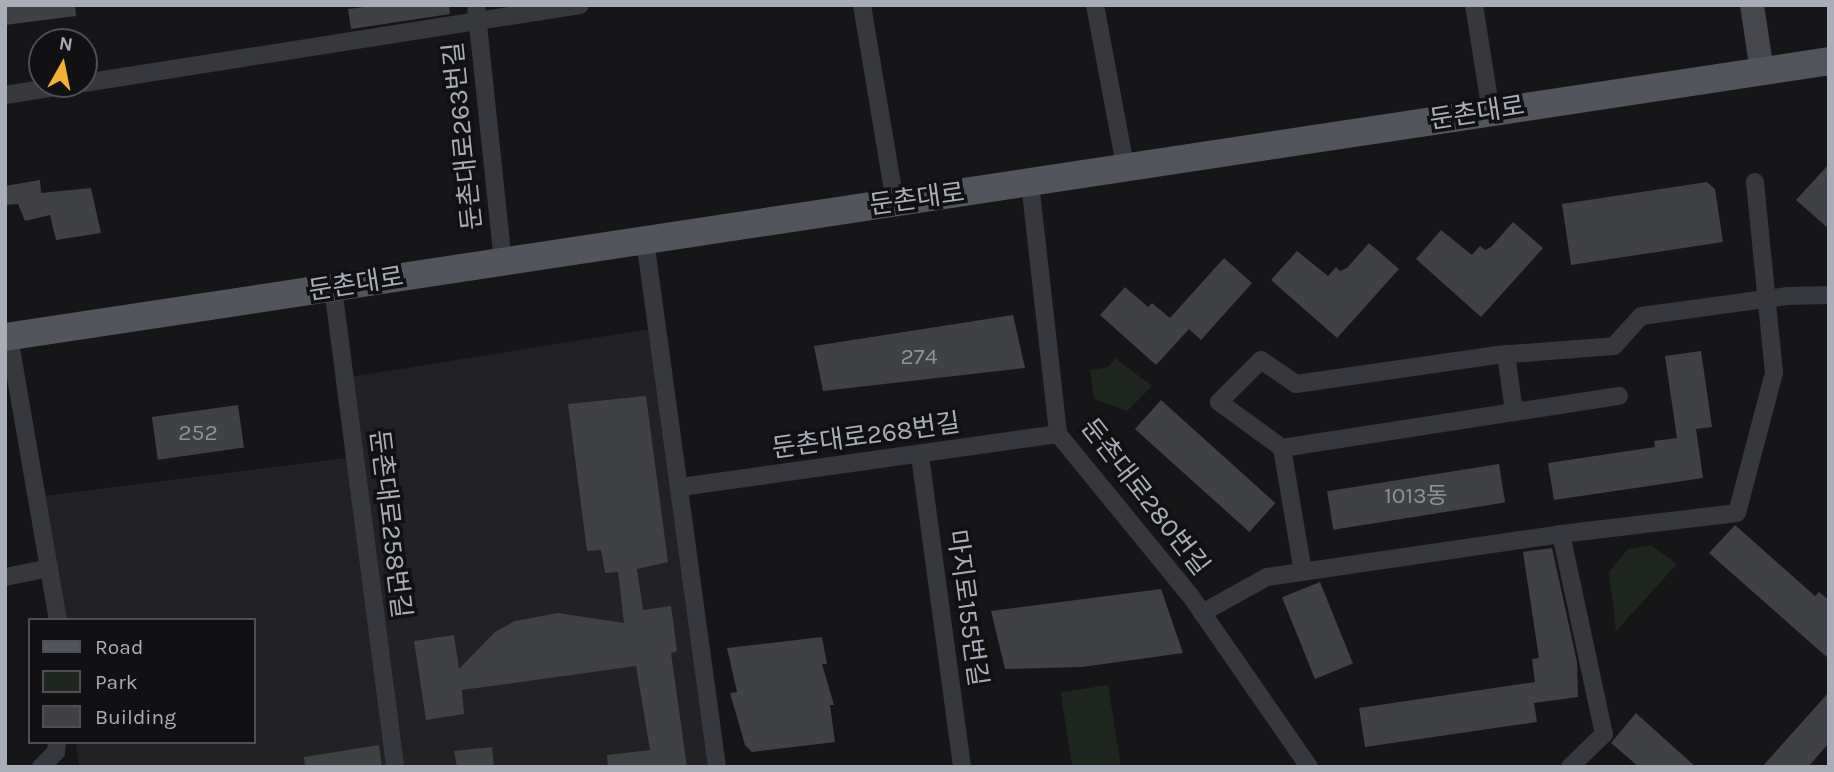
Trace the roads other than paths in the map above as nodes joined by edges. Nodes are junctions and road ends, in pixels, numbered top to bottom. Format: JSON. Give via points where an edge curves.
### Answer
{"nodes":[{"id":1,"x":579,"y":5,"type":"edge"},
{"id":2,"x":862,"y":5,"type":"edge"},
{"id":3,"x":1095,"y":5,"type":"edge"},
{"id":4,"x":1474,"y":5,"type":"edge"},
{"id":5,"x":1752,"y":5,"type":"edge"},
{"id":6,"x":476,"y":13,"type":"edge"},
{"id":7,"x":1829,"y":61,"type":"edge"},
{"id":8,"x":1762,"y":71,"type":"junction"},
{"id":9,"x":98,"y":80,"type":"edge"},
{"id":10,"x":28,"y":91,"type":"edge"},
{"id":11,"x":5,"y":95,"type":"edge"},
{"id":12,"x":1491,"y":112,"type":"junction"},
{"id":13,"x":1125,"y":166,"type":"junction"},
{"id":14,"x":1755,"y":182,"type":"dead end"},
{"id":15,"x":1030,"y":183,"type":"junction"},
{"id":16,"x":895,"y":202,"type":"junction"},
{"id":17,"x":645,"y":240,"type":"junction"},
{"id":18,"x":503,"y":261,"type":"junction"},
{"id":19,"x":332,"y":288,"type":"junction"},
{"id":20,"x":1829,"y":295,"type":"edge"},
{"id":21,"x":1766,"y":299,"type":"junction"},
{"id":22,"x":7,"y":337,"type":"edge"},
{"id":23,"x":1506,"y":354,"type":"junction"},
{"id":24,"x":1619,"y":396,"type":"dead end"},
{"id":25,"x":1514,"y":412,"type":"junction"},
{"id":26,"x":1058,"y":434,"type":"junction"},
{"id":27,"x":1282,"y":448,"type":"junction"},
{"id":28,"x":920,"y":456,"type":"junction"},
{"id":29,"x":681,"y":487,"type":"junction"},
{"id":30,"x":1561,"y":534,"type":"junction"},
{"id":31,"x":49,"y":568,"type":"junction"},
{"id":32,"x":1303,"y":572,"type":"junction"},
{"id":33,"x":5,"y":577,"type":"edge"},
{"id":34,"x":1202,"y":613,"type":"junction"},
{"id":35,"x":58,"y":618,"type":"edge"},
{"id":36,"x":57,"y":744,"type":"edge"},
{"id":37,"x":41,"y":767,"type":"edge"},
{"id":38,"x":395,"y":767,"type":"edge"},
{"id":39,"x":717,"y":767,"type":"edge"},
{"id":40,"x":962,"y":767,"type":"edge"},
{"id":41,"x":1309,"y":767,"type":"edge"},
{"id":42,"x":1570,"y":767,"type":"edge"}],
"edges":[{"from":1,"to":6,"type":"street"},
{"from":2,"to":16,"type":"street"},
{"from":3,"to":13,"type":"street"},
{"from":4,"to":12,"type":"street"},
{"from":5,"to":8,"type":"main road"},
{"from":6,"to":9,"type":"street"},
{"from":6,"to":18,"type":"street","name":"둔촌대로263번길"},
{"from":7,"to":8,"type":"main road","name":"둔촌대로"},
{"from":8,"to":12,"type":"main road","name":"둔촌대로"},
{"from":10,"to":11,"type":"street"},
{"from":12,"to":13,"type":"main road","name":"둔촌대로"},
{"from":13,"to":15,"type":"main road","name":"둔촌대로"},
{"from":14,"to":21,"type":"street"},
{"from":15,"to":16,"type":"main road","name":"둔촌대로"},
{"from":15,"to":26,"type":"street","name":"둔촌대로280번길"},
{"from":16,"to":17,"type":"main road","name":"둔촌대로"},
{"from":17,"to":18,"type":"main road","name":"둔촌대로"},
{"from":17,"to":29,"type":"street"},
{"from":18,"to":19,"type":"main road","name":"둔촌대로"},
{"from":19,"to":22,"type":"main road","name":"둔촌대로"},
{"from":19,"to":38,"type":"street","name":"둔촌대로258번길"},
{"from":20,"to":21,"type":"street"},
{"from":21,"to":23,"type":"street","via":[[1641,316],[1614,346]]},
{"from":21,"to":30,"type":"street","via":[[1774,373],[1737,513]]},
{"from":22,"to":31,"type":"street"},
{"from":23,"to":25,"type":"street"},
{"from":23,"to":27,"type":"street","via":[[1296,384],[1261,360],[1219,402]]},
{"from":24,"to":25,"type":"street"},
{"from":25,"to":27,"type":"street"},
{"from":26,"to":28,"type":"street","name":"둔촌대로268번길"},
{"from":26,"to":34,"type":"street","name":"둔촌대로280번길"},
{"from":27,"to":32,"type":"street"},
{"from":28,"to":29,"type":"street","name":"둔촌대로268번길"},
{"from":28,"to":40,"type":"street","name":"마지로155번길"},
{"from":29,"to":39,"type":"street"},
{"from":30,"to":32,"type":"street"},
{"from":30,"to":42,"type":"street","via":[[1604,734]]},
{"from":31,"to":33,"type":"street"},
{"from":31,"to":35,"type":"street"},
{"from":32,"to":34,"type":"street","via":[[1267,577]]},
{"from":34,"to":41,"type":"street","name":"둔촌대로280번길"},
{"from":36,"to":37,"type":"street","via":[[56,752]]}]}
